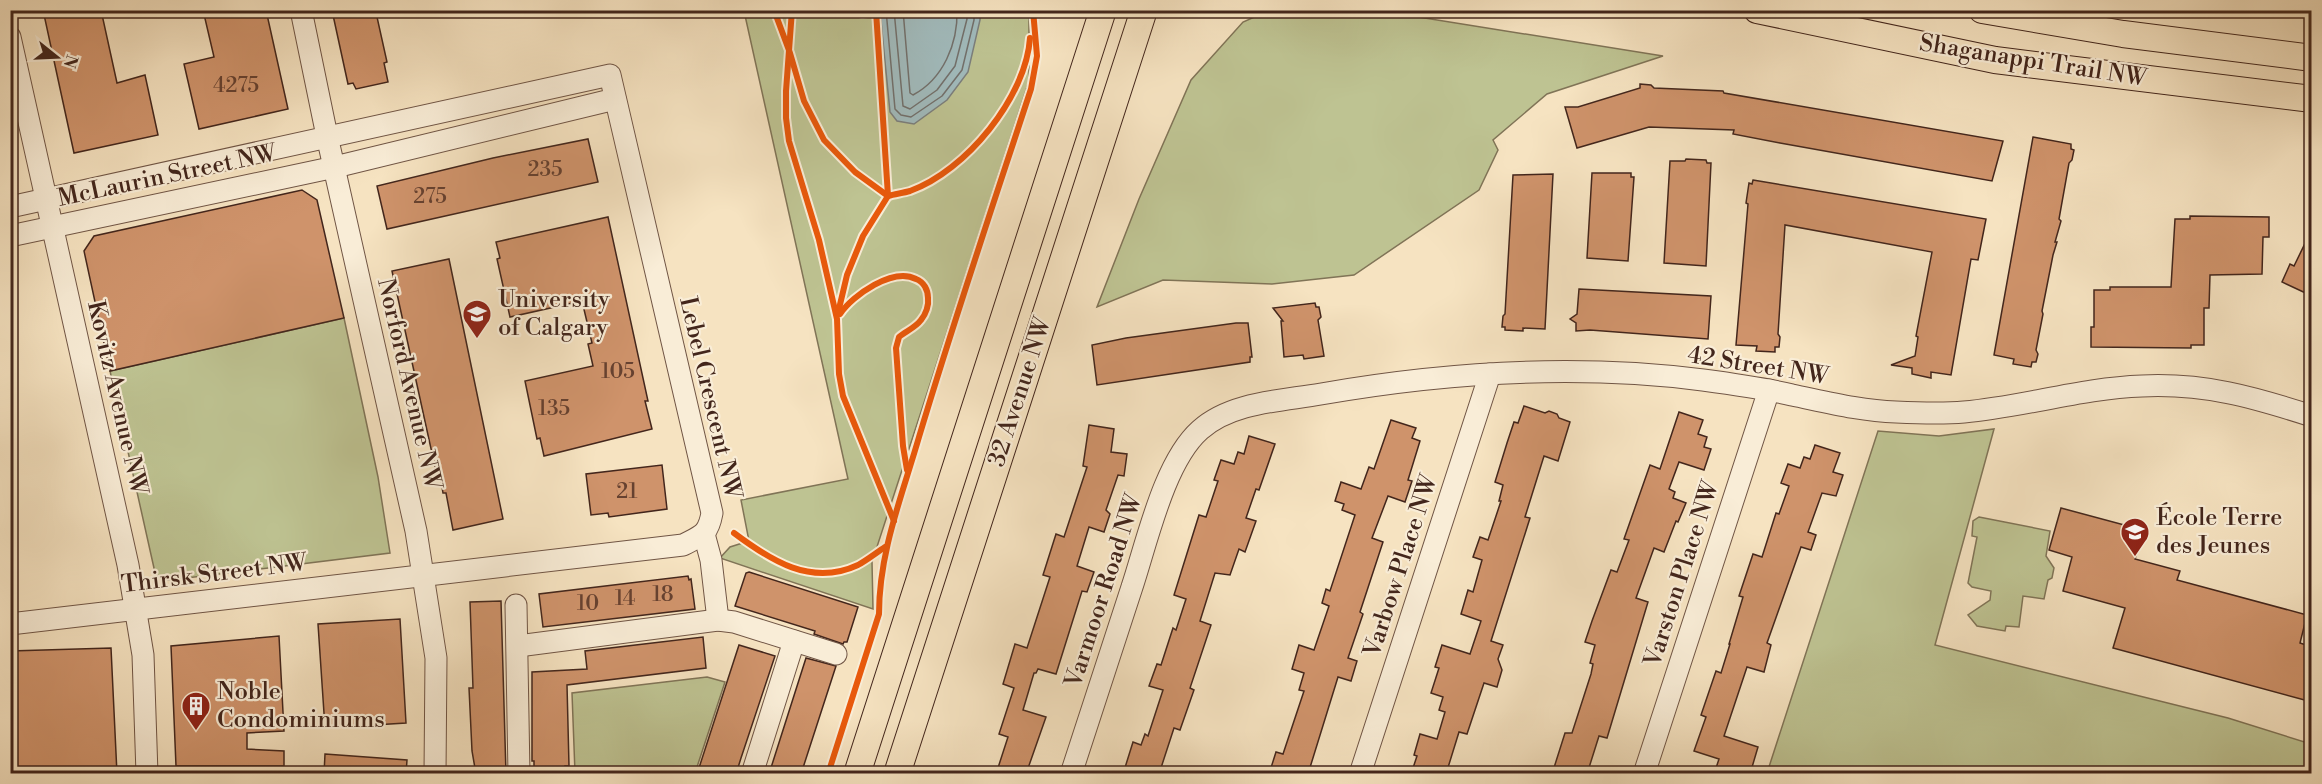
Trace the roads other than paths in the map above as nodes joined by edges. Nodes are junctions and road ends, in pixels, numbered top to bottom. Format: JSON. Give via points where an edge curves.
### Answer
{"nodes":[{"id":1,"x":301,"y":10,"type":"edge"},
{"id":2,"x":1103,"y":10,"type":"edge"},
{"id":3,"x":1144,"y":10,"type":"edge"},
{"id":4,"x":1154,"y":10,"type":"edge"},
{"id":5,"x":1757,"y":10,"type":"edge"},
{"id":6,"x":1982,"y":10,"type":"edge"},
{"id":7,"x":10,"y":37,"type":"edge"},
{"id":8,"x":1135,"y":39,"type":"junction"},
{"id":9,"x":2312,"y":58,"type":"edge"},
{"id":10,"x":615,"y":99,"type":"junction"},
{"id":11,"x":2312,"y":99,"type":"edge"},
{"id":12,"x":327,"y":136,"type":"junction"},
{"id":13,"x":335,"y":166,"type":"junction"},
{"id":14,"x":47,"y":199,"type":"junction"},
{"id":15,"x":10,"y":207,"type":"edge"},
{"id":16,"x":53,"y":226,"type":"junction"},
{"id":17,"x":10,"y":236,"type":"edge"},
{"id":18,"x":1490,"y":374,"type":"junction"},
{"id":19,"x":1769,"y":390,"type":"junction"},
{"id":20,"x":2312,"y":416,"type":"edge"},
{"id":21,"x":1199,"y":431,"type":"joint"},
{"id":22,"x":704,"y":534,"type":"junction"},
{"id":23,"x":423,"y":574,"type":"junction"},
{"id":24,"x":516,"y":605,"type":"dead end"},
{"id":25,"x":135,"y":609,"type":"junction"},
{"id":26,"x":718,"y":620,"type":"junction"},
{"id":27,"x":10,"y":624,"type":"edge"},
{"id":28,"x":794,"y":641,"type":"junction"},
{"id":29,"x":518,"y":646,"type":"junction"},
{"id":30,"x":836,"y":654,"type":"dead end"},
{"id":31,"x":147,"y":774,"type":"edge"},
{"id":32,"x":435,"y":774,"type":"edge"},
{"id":33,"x":519,"y":774,"type":"edge"},
{"id":34,"x":752,"y":774,"type":"edge"},
{"id":35,"x":857,"y":774,"type":"edge"},
{"id":36,"x":897,"y":774,"type":"edge"},
{"id":37,"x":1071,"y":774,"type":"edge"},
{"id":38,"x":1360,"y":774,"type":"edge"},
{"id":39,"x":1644,"y":774,"type":"edge"}],
"edges":[{"from":1,"to":12,"type":"street","name":"Norford Avenue NW"},
{"from":2,"to":35,"type":"main road","name":"32 Avenue NW"},
{"from":3,"to":8,"type":"main road","name":"32 Avenue NW"},
{"from":4,"to":8,"type":"main road"},
{"from":5,"to":11,"type":"main road","name":"Shaganappi Trail NW","via":[[1995,60]]},
{"from":6,"to":9,"type":"main road","name":"Shaganappi Trail NW","via":[[2123,34]]},
{"from":7,"to":14,"type":"street","name":"Kovitz Avenue NW"},
{"from":8,"to":36,"type":"main road","name":"32 Avenue NW"},
{"from":10,"to":12,"type":"street","name":"Lebel Crescent NW","via":[[610,75]]},
{"from":10,"to":13,"type":"street"},
{"from":10,"to":22,"type":"street","name":"Lebel Crescent NW","via":[[712,513]]},
{"from":12,"to":13,"type":"street","name":"Norford Avenue NW"},
{"from":12,"to":14,"type":"street","name":"McLaurin Street NW"},
{"from":13,"to":16,"type":"street","name":"McLaurin Street NW"},
{"from":13,"to":23,"type":"street","name":"Norford Avenue NW"},
{"from":14,"to":15,"type":"street","name":"McLaurin Street NW"},
{"from":14,"to":16,"type":"street","name":"Kovitz Avenue NW"},
{"from":16,"to":17,"type":"street","name":"McLaurin Street NW"},
{"from":16,"to":25,"type":"street","name":"Kovitz Avenue NW"},
{"from":18,"to":19,"type":"street","name":"42 Street NW","via":[[1618,374]]},
{"from":18,"to":21,"type":"street","name":"42 Street NW","via":[[1346,390],[1249,406],[1225,414]]},
{"from":18,"to":38,"type":"street","name":"Varbow Place NW"},
{"from":19,"to":20,"type":"street","name":"42 Street NW","via":[[1869,410],[1936,413],[2110,389],[2173,386],[2270,401]]},
{"from":19,"to":39,"type":"street","name":"Varston Place NW"},
{"from":21,"to":37,"type":"street","name":"Varmoor Road NW","via":[[1181,452],[1160,502]]},
{"from":22,"to":23,"type":"street","name":"Lebel Crescent NW","via":[[683,545]]},
{"from":22,"to":26,"type":"street"},
{"from":23,"to":25,"type":"street","name":"Thirsk Street NW"},
{"from":23,"to":32,"type":"street","name":"Norford Avenue NW","via":[[435,658]]},
{"from":24,"to":29,"type":"street"},
{"from":25,"to":27,"type":"street","name":"Thirsk Street NW"},
{"from":25,"to":31,"type":"street","name":"Kovitz Avenue NW","via":[[143,655]]},
{"from":26,"to":28,"type":"street"},
{"from":26,"to":29,"type":"street"},
{"from":28,"to":30,"type":"street"},
{"from":28,"to":34,"type":"street"},
{"from":29,"to":33,"type":"street"}]}
